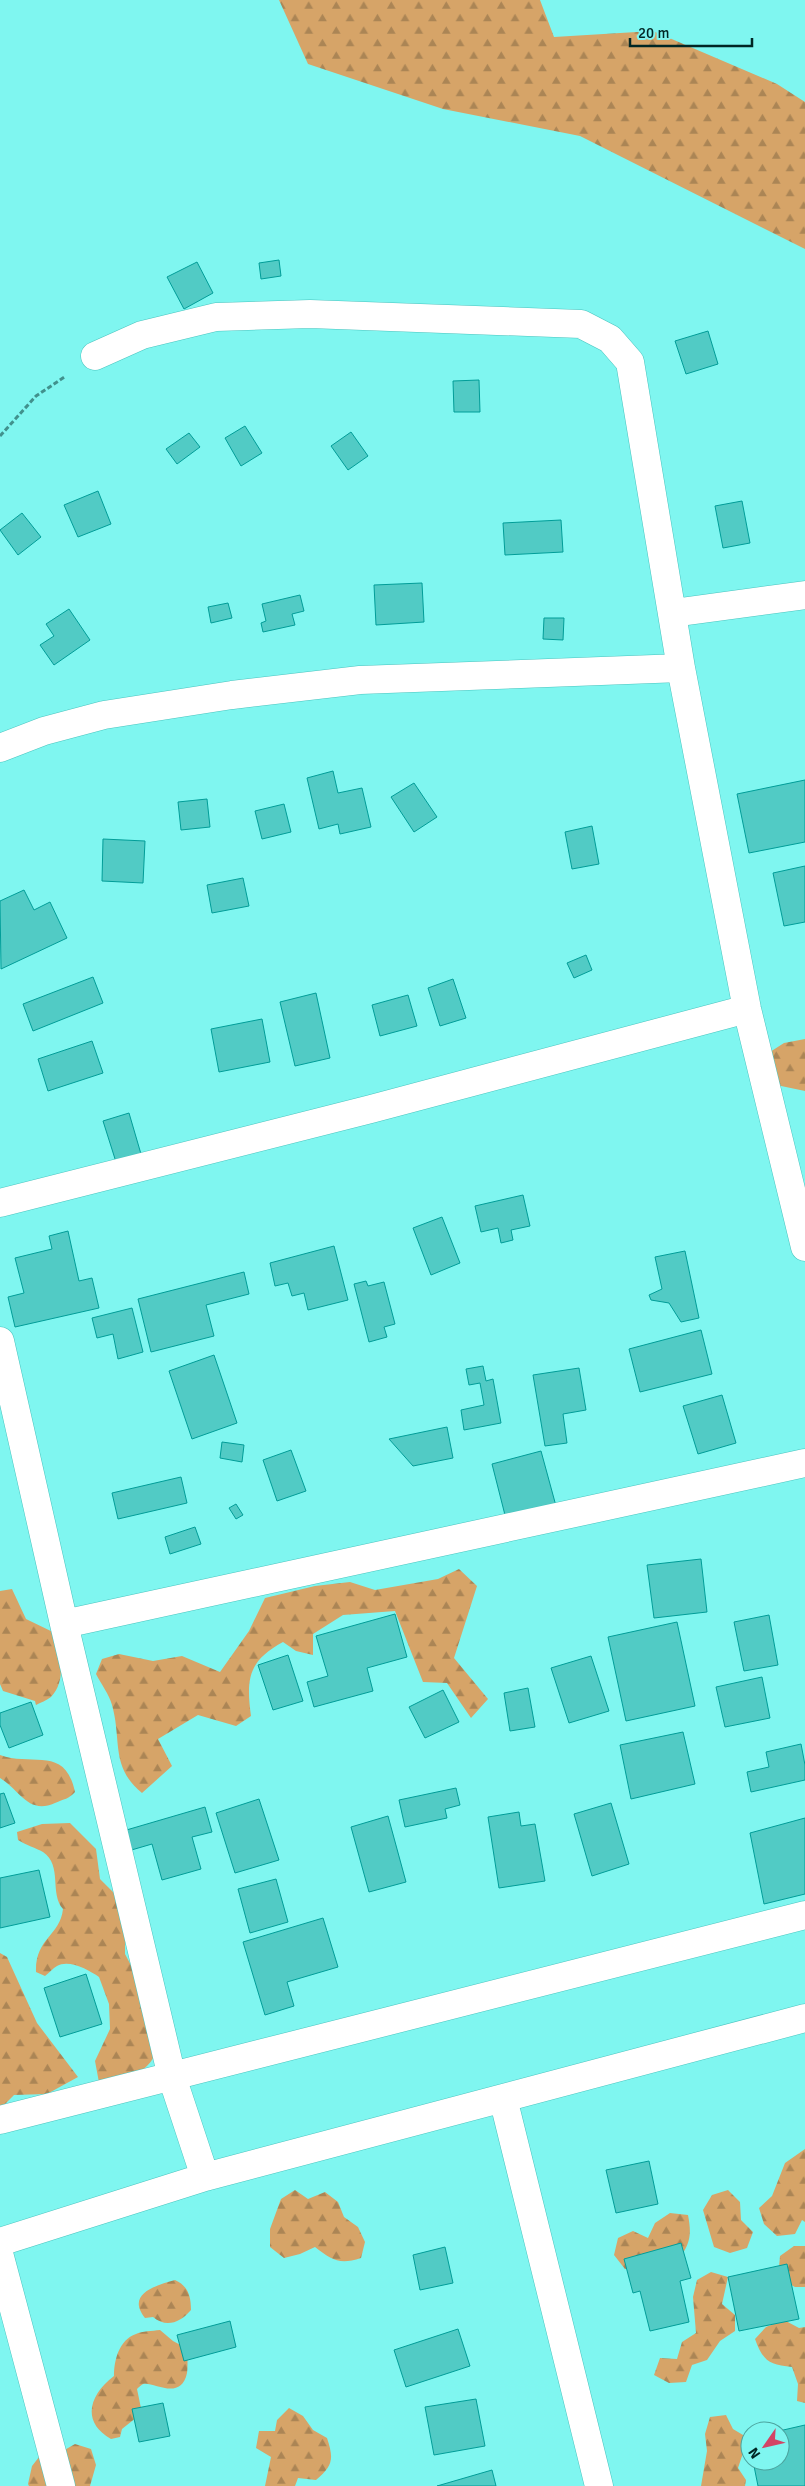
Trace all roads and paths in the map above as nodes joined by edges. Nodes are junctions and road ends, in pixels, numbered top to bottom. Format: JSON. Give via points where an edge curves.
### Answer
{"nodes":[{"id":1,"x":95,"y":356,"type":"joint"},
{"id":2,"x":0,"y":436,"type":"edge"},
{"id":3,"x":805,"y":595,"type":"edge"},
{"id":4,"x":673,"y":613,"type":"junction"},
{"id":5,"x":681,"y":668,"type":"junction"},
{"id":6,"x":0,"y":748,"type":"edge"},
{"id":7,"x":747,"y":1009,"type":"junction"},
{"id":8,"x":0,"y":1203,"type":"edge"},
{"id":9,"x":805,"y":1247,"type":"edge"},
{"id":10,"x":0,"y":1341,"type":"edge"},
{"id":11,"x":805,"y":1462,"type":"edge"},
{"id":12,"x":64,"y":1624,"type":"junction"},
{"id":13,"x":805,"y":1915,"type":"edge"},
{"id":14,"x":805,"y":2018,"type":"edge"},
{"id":15,"x":172,"y":2077,"type":"junction"},
{"id":16,"x":503,"y":2098,"type":"junction"},
{"id":17,"x":0,"y":2120,"type":"edge"},
{"id":18,"x":205,"y":2177,"type":"junction"},
{"id":19,"x":0,"y":2242,"type":"edge"},
{"id":20,"x":0,"y":2257,"type":"edge"},
{"id":21,"x":61,"y":2486,"type":"edge"},
{"id":22,"x":598,"y":2486,"type":"edge"}],
"edges":[{"from":1,"to":2,"type":"path","via":[[36,396]]},
{"from":1,"to":4,"type":"street","via":[[142,335],[216,317],[310,314],[580,324],[610,339],[630,362]]},
{"from":3,"to":4,"type":"street"},
{"from":4,"to":5,"type":"street"},
{"from":5,"to":6,"type":"street","via":[[360,680],[104,715],[44,731]]},
{"from":5,"to":7,"type":"street"},
{"from":7,"to":8,"type":"street"},
{"from":7,"to":9,"type":"street"},
{"from":10,"to":12,"type":"street"},
{"from":11,"to":12,"type":"street"},
{"from":12,"to":15,"type":"street"},
{"from":13,"to":15,"type":"street"},
{"from":14,"to":16,"type":"street"},
{"from":15,"to":17,"type":"street"},
{"from":15,"to":18,"type":"street"},
{"from":16,"to":18,"type":"street"},
{"from":16,"to":22,"type":"street"},
{"from":18,"to":19,"type":"street"},
{"from":20,"to":21,"type":"street"}]}
